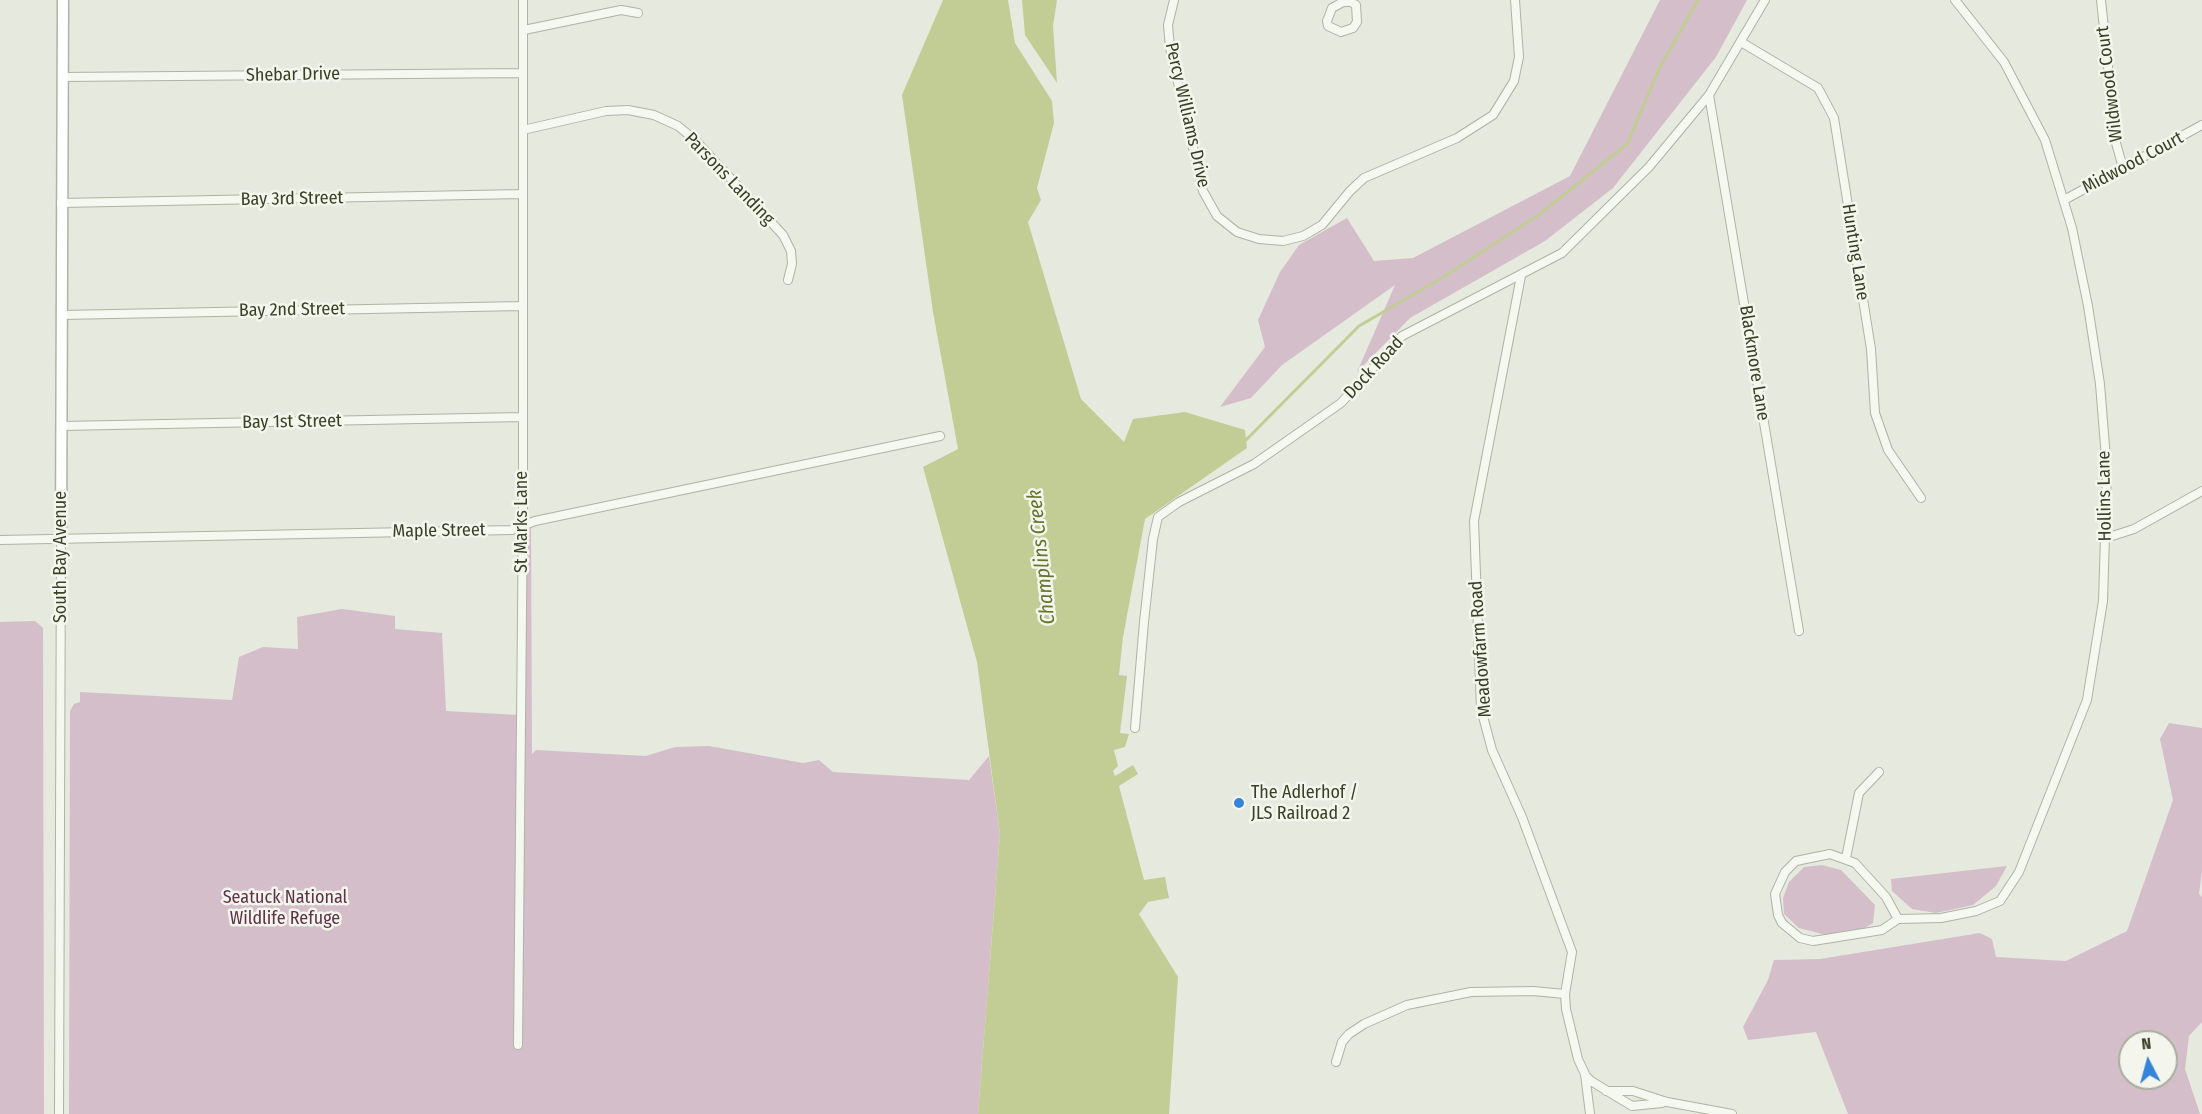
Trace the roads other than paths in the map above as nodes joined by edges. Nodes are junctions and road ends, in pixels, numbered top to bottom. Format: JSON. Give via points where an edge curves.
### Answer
{"nodes":[{"id":1,"x":63,"y":0,"type":"edge"},
{"id":2,"x":523,"y":0,"type":"edge"},
{"id":3,"x":1174,"y":0,"type":"edge"},
{"id":4,"x":1515,"y":0,"type":"edge"},
{"id":5,"x":1765,"y":0,"type":"edge"},
{"id":6,"x":1955,"y":0,"type":"edge"},
{"id":7,"x":2101,"y":0,"type":"edge"},
{"id":8,"x":1351,"y":1,"type":"edge"},
{"id":9,"x":638,"y":13,"type":"dead end"},
{"id":10,"x":524,"y":30,"type":"junction"},
{"id":11,"x":1740,"y":42,"type":"junction"},
{"id":12,"x":523,"y":73,"type":"junction"},
{"id":13,"x":63,"y":77,"type":"junction"},
{"id":14,"x":1709,"y":95,"type":"junction"},
{"id":15,"x":2202,"y":125,"type":"edge"},
{"id":16,"x":523,"y":130,"type":"junction"},
{"id":17,"x":2123,"y":168,"type":"junction"},
{"id":18,"x":522,"y":194,"type":"junction"},
{"id":19,"x":2064,"y":200,"type":"junction"},
{"id":20,"x":62,"y":203,"type":"junction"},
{"id":21,"x":1521,"y":276,"type":"junction"},
{"id":22,"x":788,"y":280,"type":"dead end"},
{"id":23,"x":522,"y":306,"type":"junction"},
{"id":24,"x":62,"y":315,"type":"junction"},
{"id":25,"x":522,"y":417,"type":"junction"},
{"id":26,"x":62,"y":426,"type":"junction"},
{"id":27,"x":940,"y":436,"type":"dead end"},
{"id":28,"x":2202,"y":491,"type":"edge"},
{"id":29,"x":1921,"y":498,"type":"dead end"},
{"id":30,"x":522,"y":526,"type":"junction"},
{"id":31,"x":61,"y":538,"type":"junction"},
{"id":32,"x":2106,"y":538,"type":"junction"},
{"id":33,"x":0,"y":540,"type":"edge"},
{"id":34,"x":1799,"y":631,"type":"dead end"},
{"id":35,"x":1135,"y":728,"type":"dead end"},
{"id":36,"x":1879,"y":772,"type":"dead end"},
{"id":37,"x":1846,"y":858,"type":"junction"},
{"id":38,"x":1898,"y":919,"type":"junction"},
{"id":39,"x":1565,"y":994,"type":"junction"},
{"id":40,"x":518,"y":1045,"type":"dead end"},
{"id":41,"x":1336,"y":1062,"type":"dead end"},
{"id":42,"x":1585,"y":1074,"type":"junction"},
{"id":43,"x":1606,"y":1091,"type":"junction"},
{"id":44,"x":1667,"y":1102,"type":"junction"},
{"id":45,"x":59,"y":1114,"type":"edge"},
{"id":46,"x":1590,"y":1114,"type":"edge"},
{"id":47,"x":1732,"y":1114,"type":"edge"}],
"edges":[{"from":1,"to":13,"type":"street","name":"South Bay Avenue"},
{"from":2,"to":10,"type":"street","name":"St Marks Lane"},
{"from":3,"to":4,"type":"street","name":"Percy Williams Drive","via":[[1168,25],[1170,48],[1203,191],[1217,216],[1238,232],[1282,241],[1303,236],[1322,225],[1364,178],[1457,138],[1493,115],[1514,81],[1519,57]]},
{"from":5,"to":11,"type":"street","name":"Dock Road"},
{"from":6,"to":19,"type":"street","name":"Hollins Lane","via":[[2004,62],[2045,140]]},
{"from":7,"to":17,"type":"street","name":"Wildwood Court","via":[[2116,143]]},
{"from":8,"to":8,"type":"street","via":[[1358,11],[1353,27],[1341,32],[1328,26],[1332,8]]},
{"from":9,"to":10,"type":"street","via":[[621,10]]},
{"from":10,"to":12,"type":"street","name":"St Marks Lane"},
{"from":11,"to":14,"type":"street","name":"Dock Road"},
{"from":11,"to":29,"type":"street","name":"Hunting Lane","via":[[1818,88],[1833,118],[1871,349],[1875,414],[1888,450]]},
{"from":12,"to":13,"type":"street","name":"Shebar Drive"},
{"from":12,"to":16,"type":"street","name":"St Marks Lane"},
{"from":13,"to":20,"type":"street","name":"South Bay Avenue"},
{"from":14,"to":21,"type":"street","name":"Dock Road","via":[[1649,167],[1562,253]]},
{"from":14,"to":34,"type":"street","name":"Blackmore Lane"},
{"from":15,"to":17,"type":"street","name":"Midwood Court"},
{"from":16,"to":18,"type":"street","name":"St Marks Lane"},
{"from":16,"to":22,"type":"street","name":"Parsons Landing","via":[[606,111],[628,110],[654,115],[678,126],[783,235],[792,258]]},
{"from":17,"to":19,"type":"street","name":"Midwood Court"},
{"from":18,"to":20,"type":"street","name":"Bay 3rd Street"},
{"from":18,"to":23,"type":"street","name":"St Marks Lane"},
{"from":19,"to":32,"type":"street","name":"Hollins Lane","via":[[2088,306],[2100,384],[2107,471]]},
{"from":20,"to":24,"type":"street","name":"South Bay Avenue"},
{"from":21,"to":35,"type":"street","name":"Dock Road","via":[[1401,336],[1341,403],[1254,465],[1179,501],[1158,517]]},
{"from":21,"to":39,"type":"street","name":"Meadowfarm Road","via":[[1474,520],[1481,709],[1492,750],[1522,817],[1572,952]]},
{"from":23,"to":24,"type":"street","name":"Bay 2nd Street"},
{"from":23,"to":25,"type":"street","name":"St Marks Lane"},
{"from":24,"to":26,"type":"street","name":"South Bay Avenue"},
{"from":25,"to":26,"type":"street","name":"Bay 1st Street"},
{"from":25,"to":30,"type":"street","name":"St Marks Lane"},
{"from":26,"to":31,"type":"street","name":"South Bay Avenue"},
{"from":27,"to":30,"type":"street","name":"Maple Street"},
{"from":28,"to":32,"type":"street","via":[[2134,529]]},
{"from":30,"to":31,"type":"street","name":"Maple Street","via":[[512,530]]},
{"from":30,"to":40,"type":"street","name":"St Marks Lane"},
{"from":31,"to":33,"type":"street","name":"Maple Street"},
{"from":31,"to":45,"type":"street","name":"South Bay Avenue"},
{"from":32,"to":38,"type":"street","name":"Hollins Lane","via":[[2103,601],[2087,700],[2019,872],[2000,901],[1976,911],[1941,918]]},
{"from":36,"to":37,"type":"street","via":[[1859,793]]},
{"from":37,"to":38,"type":"street","via":[[1886,897]]},
{"from":37,"to":38,"type":"street","name":"Hollins Lane","via":[[1830,854],[1812,856],[1796,861],[1785,872],[1775,894],[1776,906],[1790,932],[1813,941],[1830,940],[1882,930]]},
{"from":39,"to":41,"type":"street","via":[[1471,993],[1407,1005],[1349,1034]]},
{"from":39,"to":42,"type":"street","name":"Meadowfarm Road","via":[[1578,1059]]},
{"from":42,"to":43,"type":"street"},
{"from":42,"to":46,"type":"street","name":"Meadowfarm Road"},
{"from":43,"to":44,"type":"street","via":[[1633,1090]]},
{"from":43,"to":44,"type":"street","via":[[1632,1106]]},
{"from":44,"to":47,"type":"street"}]}
